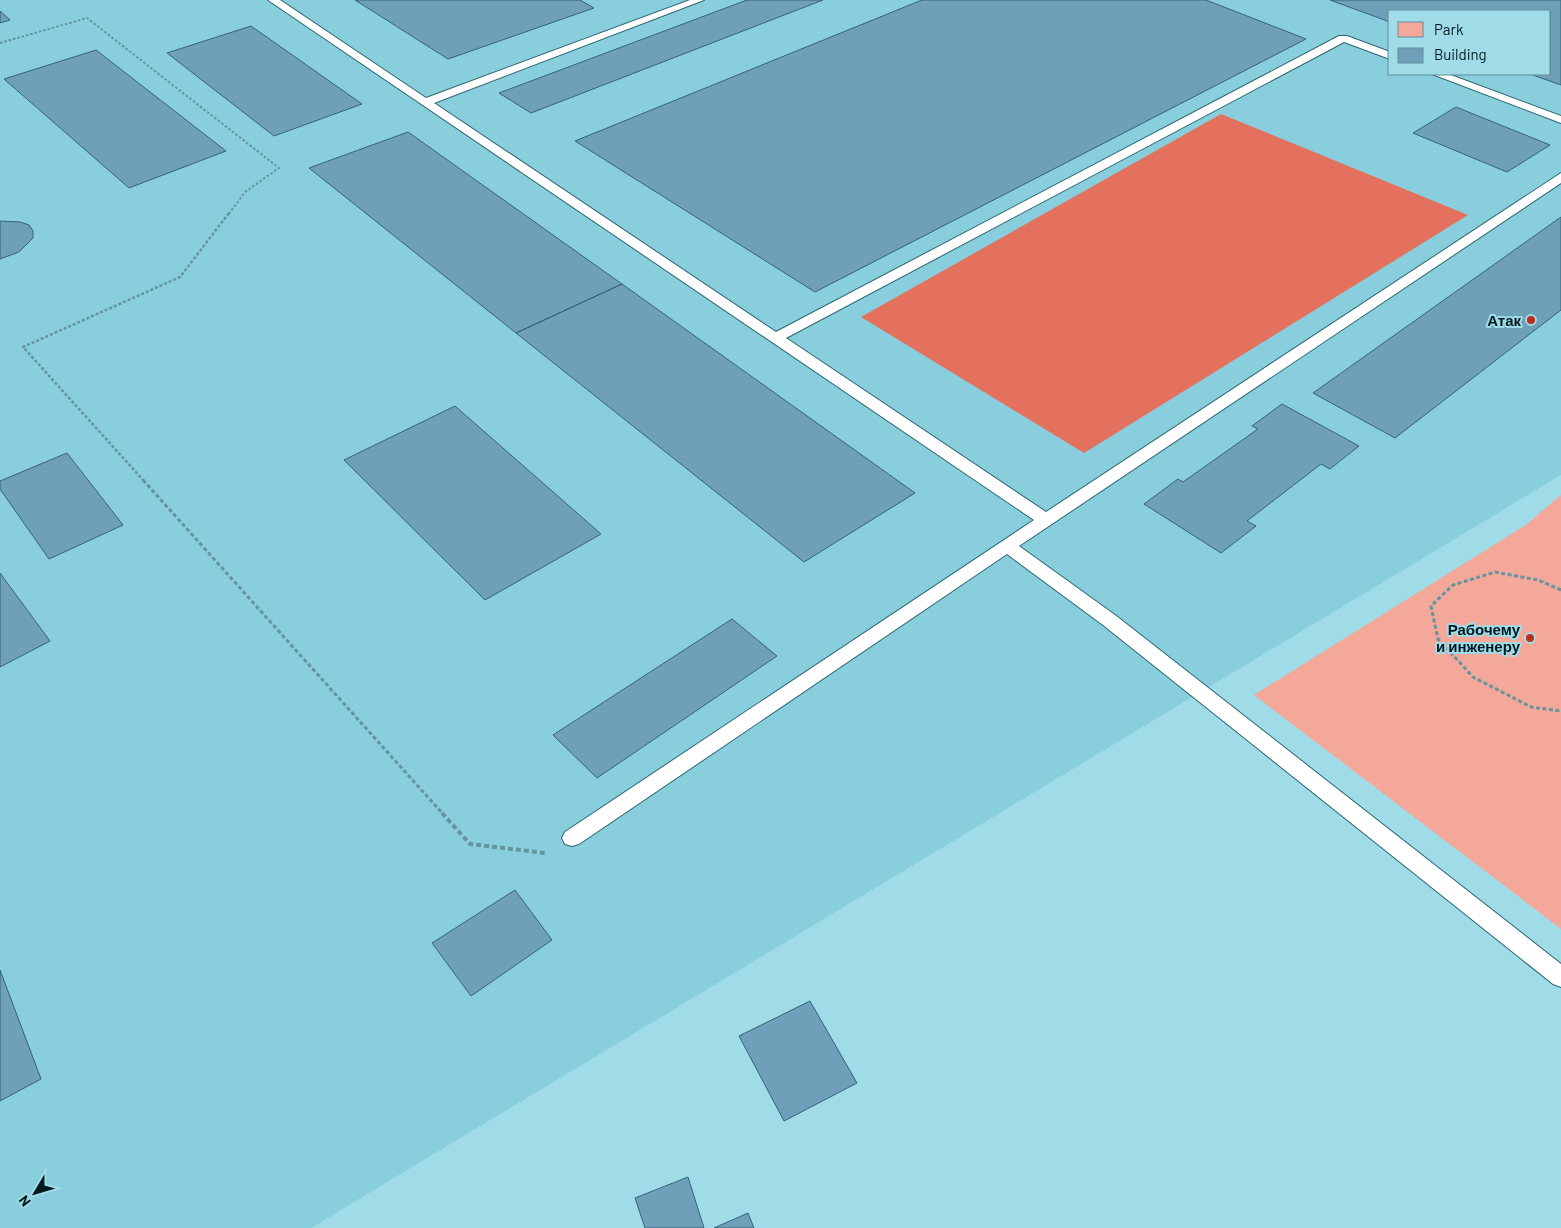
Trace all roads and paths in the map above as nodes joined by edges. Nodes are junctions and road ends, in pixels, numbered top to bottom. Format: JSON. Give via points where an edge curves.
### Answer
{"nodes":[{"id":1,"x":273,"y":0,"type":"edge"},
{"id":2,"x":699,"y":0,"type":"edge"},
{"id":3,"x":0,"y":43,"type":"edge"},
{"id":4,"x":1388,"y":55,"type":"edge"},
{"id":5,"x":1441,"y":75,"type":"edge"},
{"id":6,"x":425,"y":102,"type":"junction"},
{"id":7,"x":1561,"y":120,"type":"edge"},
{"id":8,"x":1561,"y":177,"type":"edge"},
{"id":9,"x":775,"y":338,"type":"junction"},
{"id":10,"x":1046,"y":520,"type":"junction"},
{"id":11,"x":1008,"y":546,"type":"junction"},
{"id":12,"x":1561,"y":590,"type":"edge"},
{"id":13,"x":1561,"y":711,"type":"edge"},
{"id":14,"x":572,"y":838,"type":"dead end"},
{"id":15,"x":552,"y":854,"type":"dead end"},
{"id":16,"x":1561,"y":977,"type":"edge"}],
"edges":[{"from":1,"to":6,"type":"lane"},
{"from":2,"to":6,"type":"lane"},
{"from":3,"to":15,"type":"path","via":[[87,18],[279,168],[245,192],[180,277],[23,348],[470,844]]},
{"from":4,"to":9,"type":"lane","via":[[1343,38]]},
{"from":5,"to":7,"type":"lane"},
{"from":6,"to":9,"type":"lane"},
{"from":8,"to":10,"type":"lane"},
{"from":9,"to":10,"type":"lane"},
{"from":10,"to":11,"type":"lane"},
{"from":11,"to":14,"type":"lane"},
{"from":11,"to":16,"type":"lane","via":[[1109,620]]},
{"from":12,"to":13,"type":"path","via":[[1538,580],[1495,572],[1453,585],[1431,606],[1438,639],[1473,677],[1531,707]]}]}
